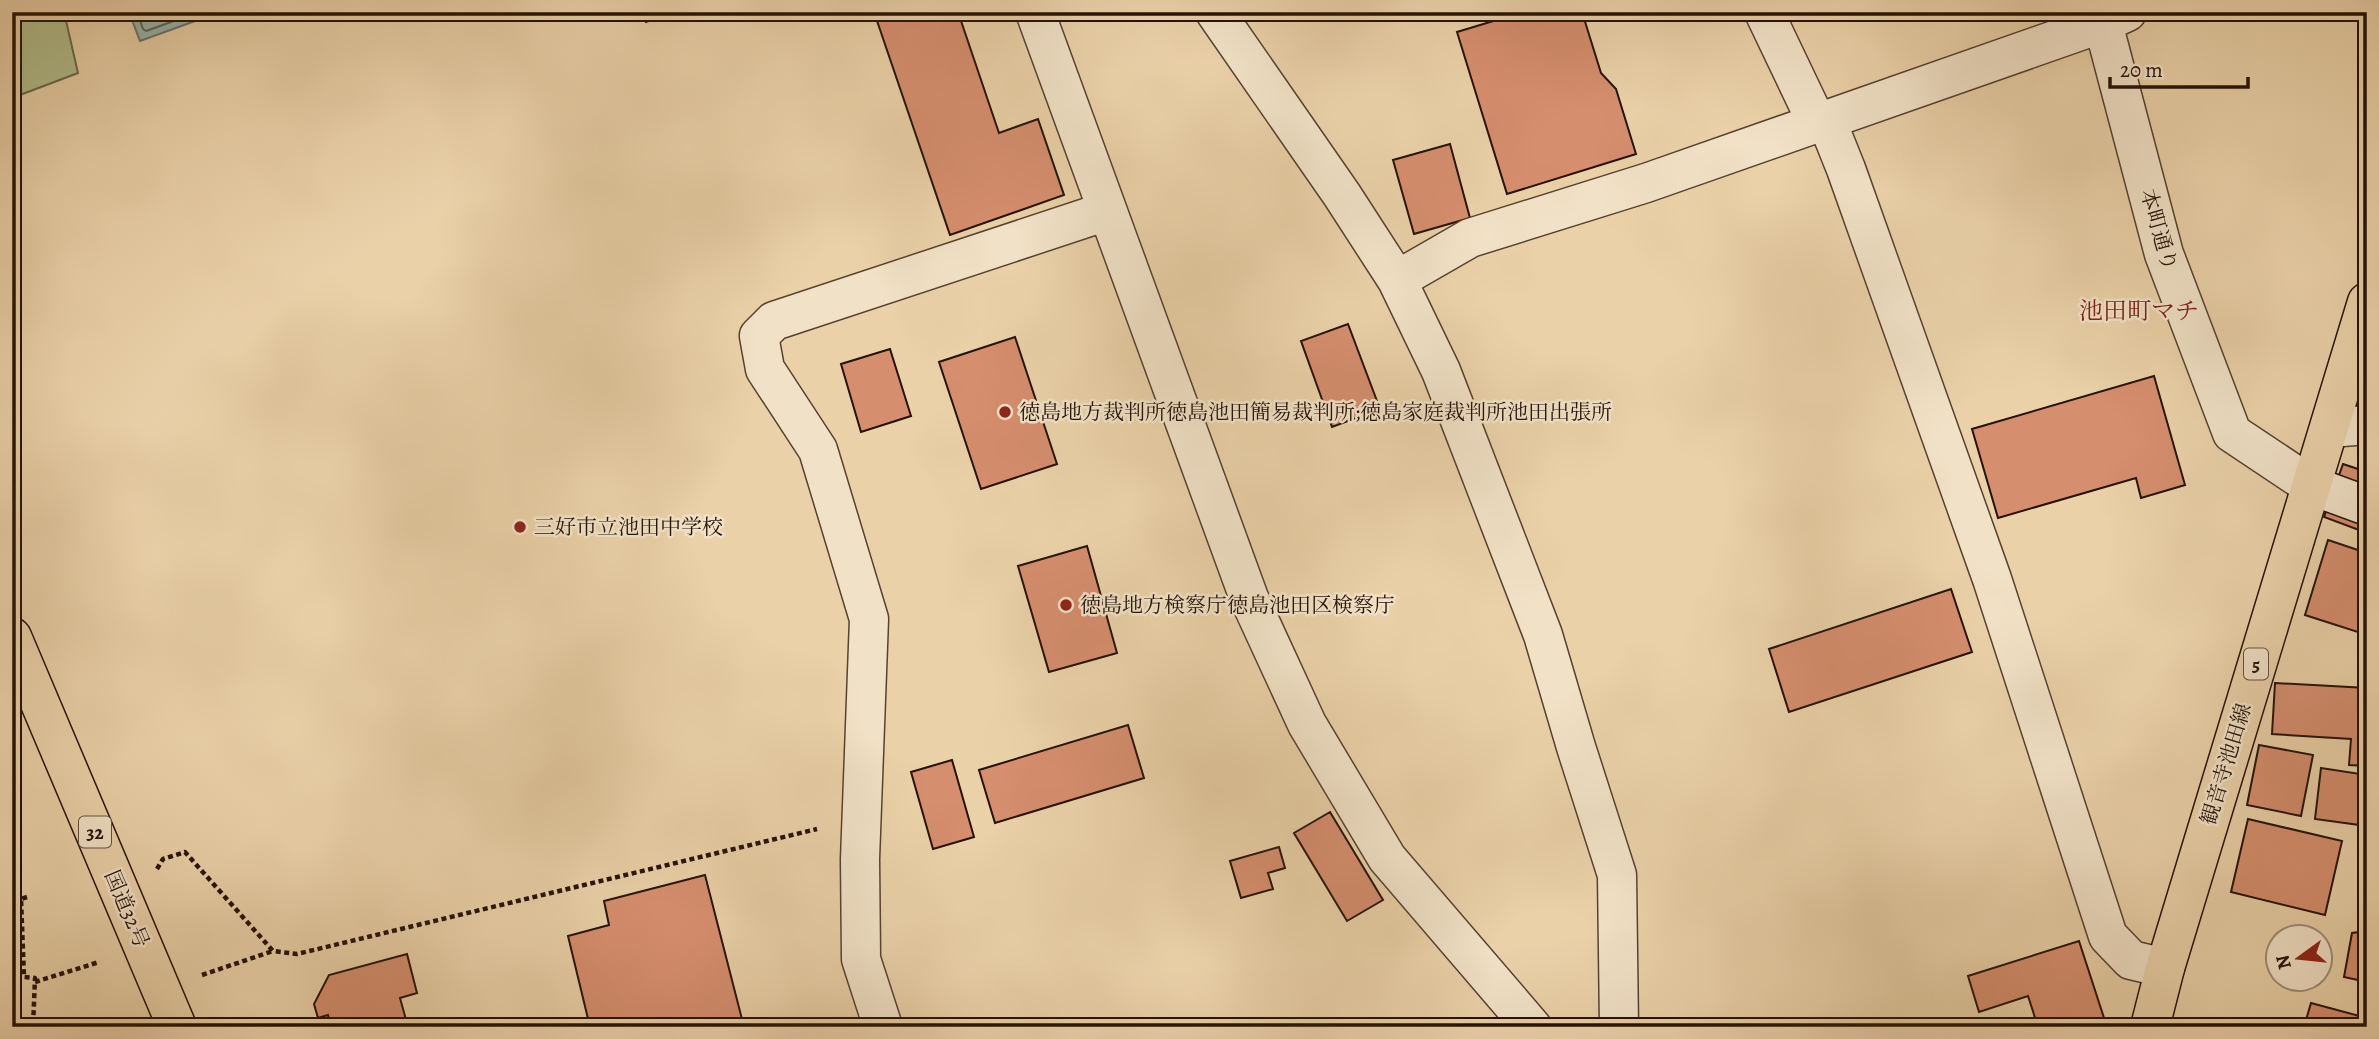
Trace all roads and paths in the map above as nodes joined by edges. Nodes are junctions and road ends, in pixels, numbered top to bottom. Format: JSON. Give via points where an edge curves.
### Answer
{"nodes":[{"id":1,"x":1035,"y":12,"type":"edge"},
{"id":2,"x":1215,"y":12,"type":"edge"},
{"id":3,"x":1764,"y":12,"type":"edge"},
{"id":4,"x":2110,"y":16,"type":"edge"},
{"id":5,"x":1821,"y":121,"type":"junction"},
{"id":6,"x":1107,"y":211,"type":"junction"},
{"id":7,"x":1397,"y":280,"type":"junction"},
{"id":8,"x":2367,"y":302,"type":"edge"},
{"id":9,"x":2348,"y":426,"type":"edge"},
{"id":10,"x":2310,"y":485,"type":"junction"},
{"id":11,"x":2367,"y":506,"type":"edge"},
{"id":12,"x":12,"y":637,"type":"edge"},
{"id":13,"x":862,"y":818,"type":"junction"},
{"id":14,"x":163,"y":859,"type":"dead end"},
{"id":15,"x":27,"y":897,"type":"dead end"},
{"id":16,"x":273,"y":951,"type":"junction"},
{"id":17,"x":99,"y":962,"type":"dead end"},
{"id":18,"x":2165,"y":968,"type":"junction"},
{"id":19,"x":202,"y":975,"type":"dead end"},
{"id":20,"x":35,"y":982,"type":"junction"},
{"id":21,"x":33,"y":1027,"type":"edge"},
{"id":22,"x":177,"y":1027,"type":"edge"},
{"id":23,"x":883,"y":1027,"type":"edge"},
{"id":24,"x":1532,"y":1027,"type":"edge"},
{"id":25,"x":1619,"y":1027,"type":"edge"},
{"id":26,"x":2150,"y":1027,"type":"edge"}],
"edges":[{"from":1,"to":6,"type":"street"},
{"from":2,"to":7,"type":"street"},
{"from":3,"to":5,"type":"street"},
{"from":4,"to":5,"type":"street"},
{"from":4,"to":10,"type":"street","name":"本町通り","via":[[2164,254],[2232,433]]},
{"from":5,"to":7,"type":"street","via":[[1470,239]]},
{"from":5,"to":18,"type":"street","via":[[1846,169],[1992,579],[2108,936],[2131,960]]},
{"from":6,"to":13,"type":"street","via":[[774,321],[759,335],[765,369],[818,450],[869,619]]},
{"from":6,"to":24,"type":"street","via":[[1249,598],[1307,724],[1387,858]]},
{"from":7,"to":25,"type":"street","via":[[1441,371],[1543,635],[1617,875]]},
{"from":8,"to":9,"type":"main road","name":"観音寺池田線","number":"5"},
{"from":9,"to":10,"type":"main road","name":"観音寺池田線","number":"5"},
{"from":10,"to":11,"type":"street","name":"本町通り"},
{"from":10,"to":18,"type":"main road","name":"観音寺池田線","number":"5"},
{"from":12,"to":22,"type":"main road","name":"国道32号","number":"32"},
{"from":13,"to":16,"type":"path","via":[[298,954]]},
{"from":13,"to":23,"type":"street","via":[[861,959]]},
{"from":14,"to":16,"type":"path","via":[[185,852]]},
{"from":15,"to":20,"type":"path","via":[[21,899],[24,977],[35,978]]},
{"from":16,"to":19,"type":"path"},
{"from":17,"to":20,"type":"path"},
{"from":18,"to":26,"type":"main road","name":"観音寺池田線","number":"5"},
{"from":20,"to":21,"type":"path"}]}
